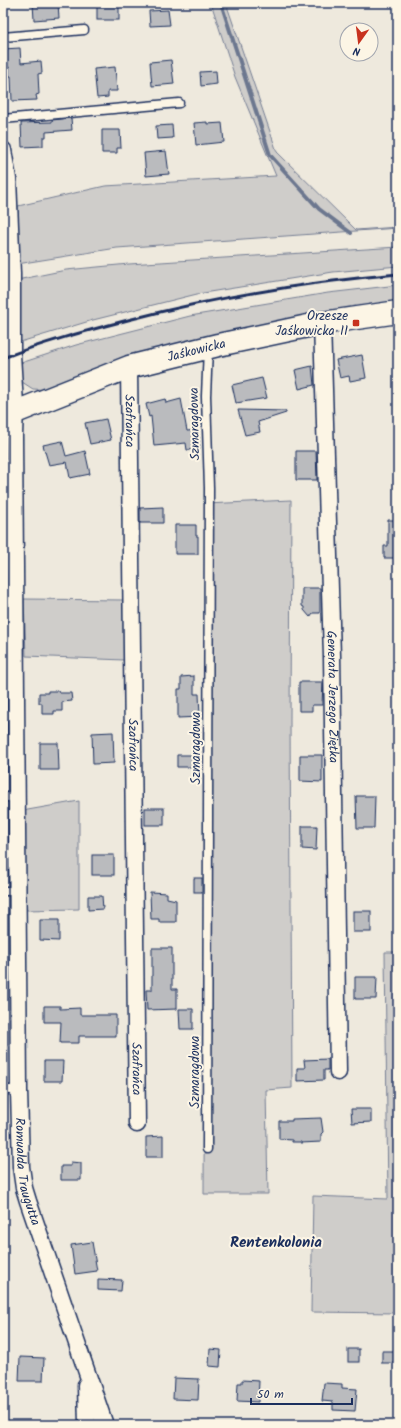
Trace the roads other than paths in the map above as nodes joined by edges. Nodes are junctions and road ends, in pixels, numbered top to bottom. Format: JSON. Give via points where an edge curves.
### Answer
{"nodes":[{"id":1,"x":84,"y":30,"type":"dead end"},
{"id":2,"x":3,"y":37,"type":"edge"},
{"id":3,"x":180,"y":103,"type":"dead end"},
{"id":4,"x":3,"y":119,"type":"edge"},
{"id":5,"x":3,"y":150,"type":"edge"},
{"id":6,"x":398,"y":312,"type":"edge"},
{"id":7,"x":322,"y":322,"type":"junction"},
{"id":8,"x":208,"y":347,"type":"junction"},
{"id":9,"x":129,"y":367,"type":"junction"},
{"id":10,"x":9,"y":415,"type":"edge"},
{"id":11,"x":10,"y":797,"type":"edge"},
{"id":12,"x":10,"y":891,"type":"edge"},
{"id":13,"x":338,"y":1072,"type":"dead end"},
{"id":14,"x":11,"y":1090,"type":"edge"},
{"id":15,"x":137,"y":1124,"type":"dead end"},
{"id":16,"x":207,"y":1149,"type":"dead end"},
{"id":17,"x":85,"y":1369,"type":"junction"},
{"id":18,"x":87,"y":1425,"type":"edge"},
{"id":19,"x":105,"y":1425,"type":"edge"}],
"edges":[{"from":1,"to":2,"type":"lane"},
{"from":3,"to":4,"type":"lane"},
{"from":5,"to":10,"type":"street","name":"Romualda Traugutta","via":[[8,187],[15,405]]},
{"from":6,"to":7,"type":"street","name":"Jaśkowicka"},
{"from":7,"to":8,"type":"street","name":"Jaśkowicka"},
{"from":7,"to":13,"type":"street","name":"Generała Jerzego Ziętka","via":[[332,656]]},
{"from":8,"to":9,"type":"street","name":"Jaśkowicka"},
{"from":8,"to":16,"type":"lane","name":"Szmaragdowa"},
{"from":9,"to":10,"type":"street","name":"Jaśkowicka"},
{"from":9,"to":15,"type":"street","name":"Szafrańca"},
{"from":10,"to":11,"type":"street","name":"Romualda Traugutta"},
{"from":11,"to":12,"type":"street","name":"Romualda Traugutta"},
{"from":12,"to":14,"type":"street","name":"Romualda Traugutta"},
{"from":14,"to":17,"type":"street","name":"Romualda Traugutta","via":[[24,1188]]},
{"from":17,"to":18,"type":"street","name":"Romualda Traugutta"},
{"from":17,"to":19,"type":"street","name":"Romualda Traugutta"}]}
